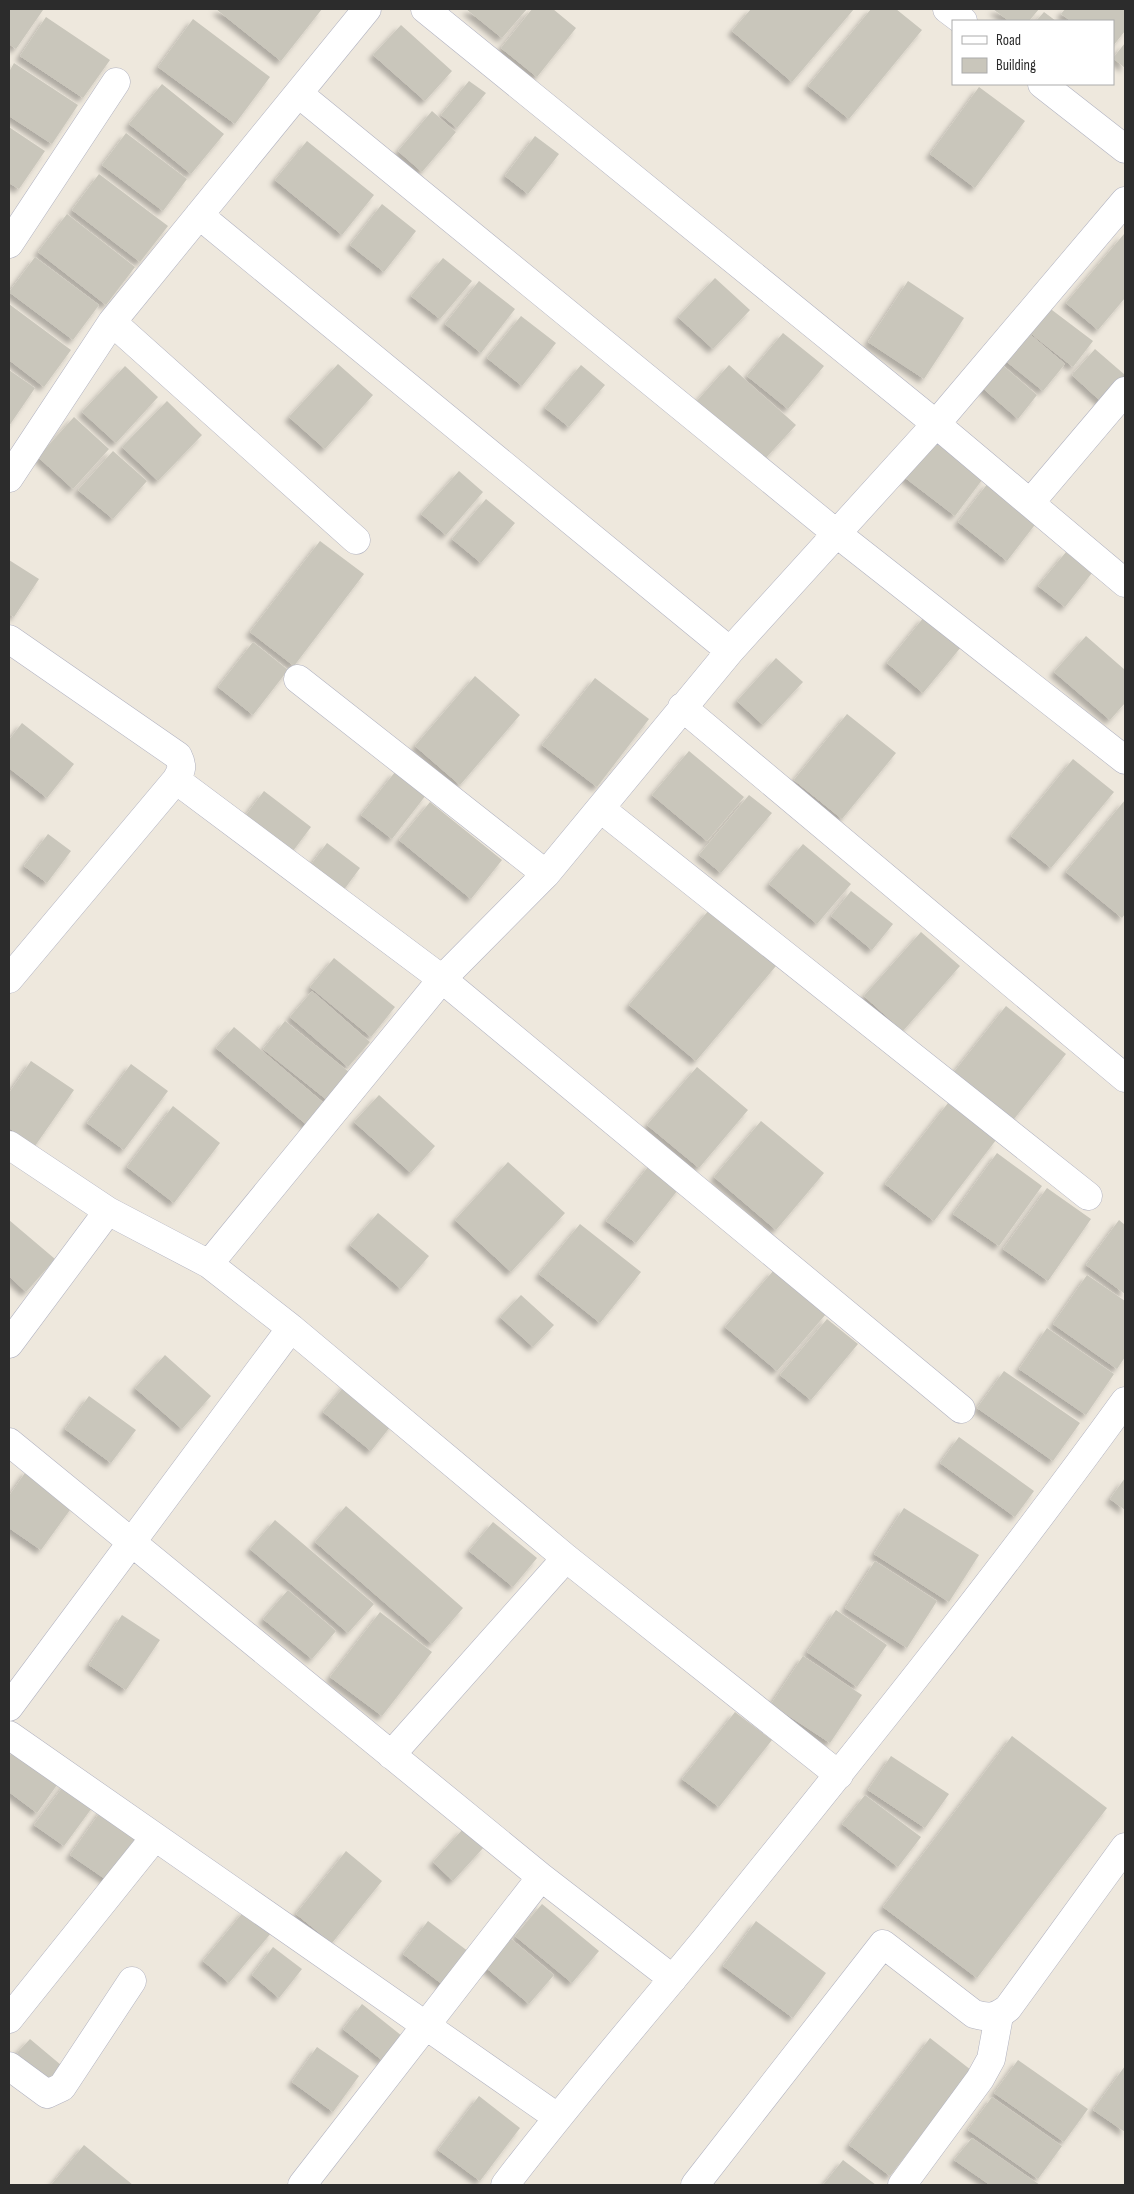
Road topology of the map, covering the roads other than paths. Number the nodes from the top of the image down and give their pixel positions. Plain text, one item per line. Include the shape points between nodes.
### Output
1 (367, 9) edge
2 (425, 9) edge
3 (947, 9) edge
4 (962, 20) edge
5 (116, 82) dead end
6 (1043, 85) edge
7 (299, 94) junction
8 (1125, 149) edge
9 (1125, 201) edge
10 (200, 215) junction
11 (9, 244) edge
12 (112, 322) junction
13 (1121, 404) edge
14 (936, 424) junction
15 (9, 478) edge
16 (1030, 503) junction
17 (836, 533) junction
18 (356, 540) dead end
19 (1125, 583) edge
20 (9, 639) edge
21 (730, 651) junction
22 (298, 679) dead end
23 (682, 707) junction
24 (1125, 760) edge
25 (176, 780) junction
26 (601, 809) junction
27 (546, 874) junction
28 (9, 978) edge
29 (442, 979) junction
30 (1125, 1078) edge
31 (9, 1145) edge
32 (1088, 1196) dead end
33 (108, 1211) junction
34 (209, 1264) junction
35 (291, 1328) junction
36 (9, 1344) edge
37 (1125, 1401) edge
38 (961, 1408) dead end
39 (9, 1442) edge
40 (131, 1542) junction
41 (566, 1558) junction
42 (9, 1707) edge
43 (9, 1735) edge
44 (391, 1755) junction
45 (839, 1775) junction
46 (155, 1837) junction
47 (1125, 1847) edge
48 (541, 1877) junction
49 (673, 1979) junction
50 (132, 1981) dead end
51 (999, 2016) junction
52 (9, 2019) edge
53 (426, 2025) junction
54 (9, 2066) edge
55 (556, 2117) junction
56 (302, 2185) edge
57 (505, 2185) edge
58 (695, 2185) edge
59 (902, 2185) edge

1 - 7 street
2 - 14 street
3 - 4 street
5 - 11 street
6 - 8 street
7 - 10 street
7 - 17 street
9 - 14 street
10 - 12 street
10 - 21 street
12 - 15 street
12 - 18 street
13 - 16 street
14 - 16 street
14 - 17 street
16 - 19 street
17 - 21 street
17 - 24 street
20 - 25 street via 178,756 182,764
21 - 23 street
22 - 27 street
23 - 26 street
23 - 30 street
25 - 28 street
25 - 29 street
26 - 27 street
26 - 32 street
27 - 29 street
29 - 34 street
29 - 38 street
31 - 33 street
33 - 34 street
33 - 36 street
34 - 35 street
35 - 40 street
35 - 41 street
37 - 45 street via 1050,1504
39 - 40 street
40 - 42 street
40 - 44 street
41 - 44 street
41 - 45 street
43 - 46 street
44 - 48 street
45 - 49 street
46 - 52 street
46 - 53 street
47 - 51 street
48 - 49 street
48 - 53 street
49 - 55 street
50 - 54 street via 62,2088 47,2094
51 - 58 street via 987,2018 974,2014 883,1944
51 - 59 street via 991,2059 980,2079
53 - 55 street
53 - 56 street
55 - 57 street

